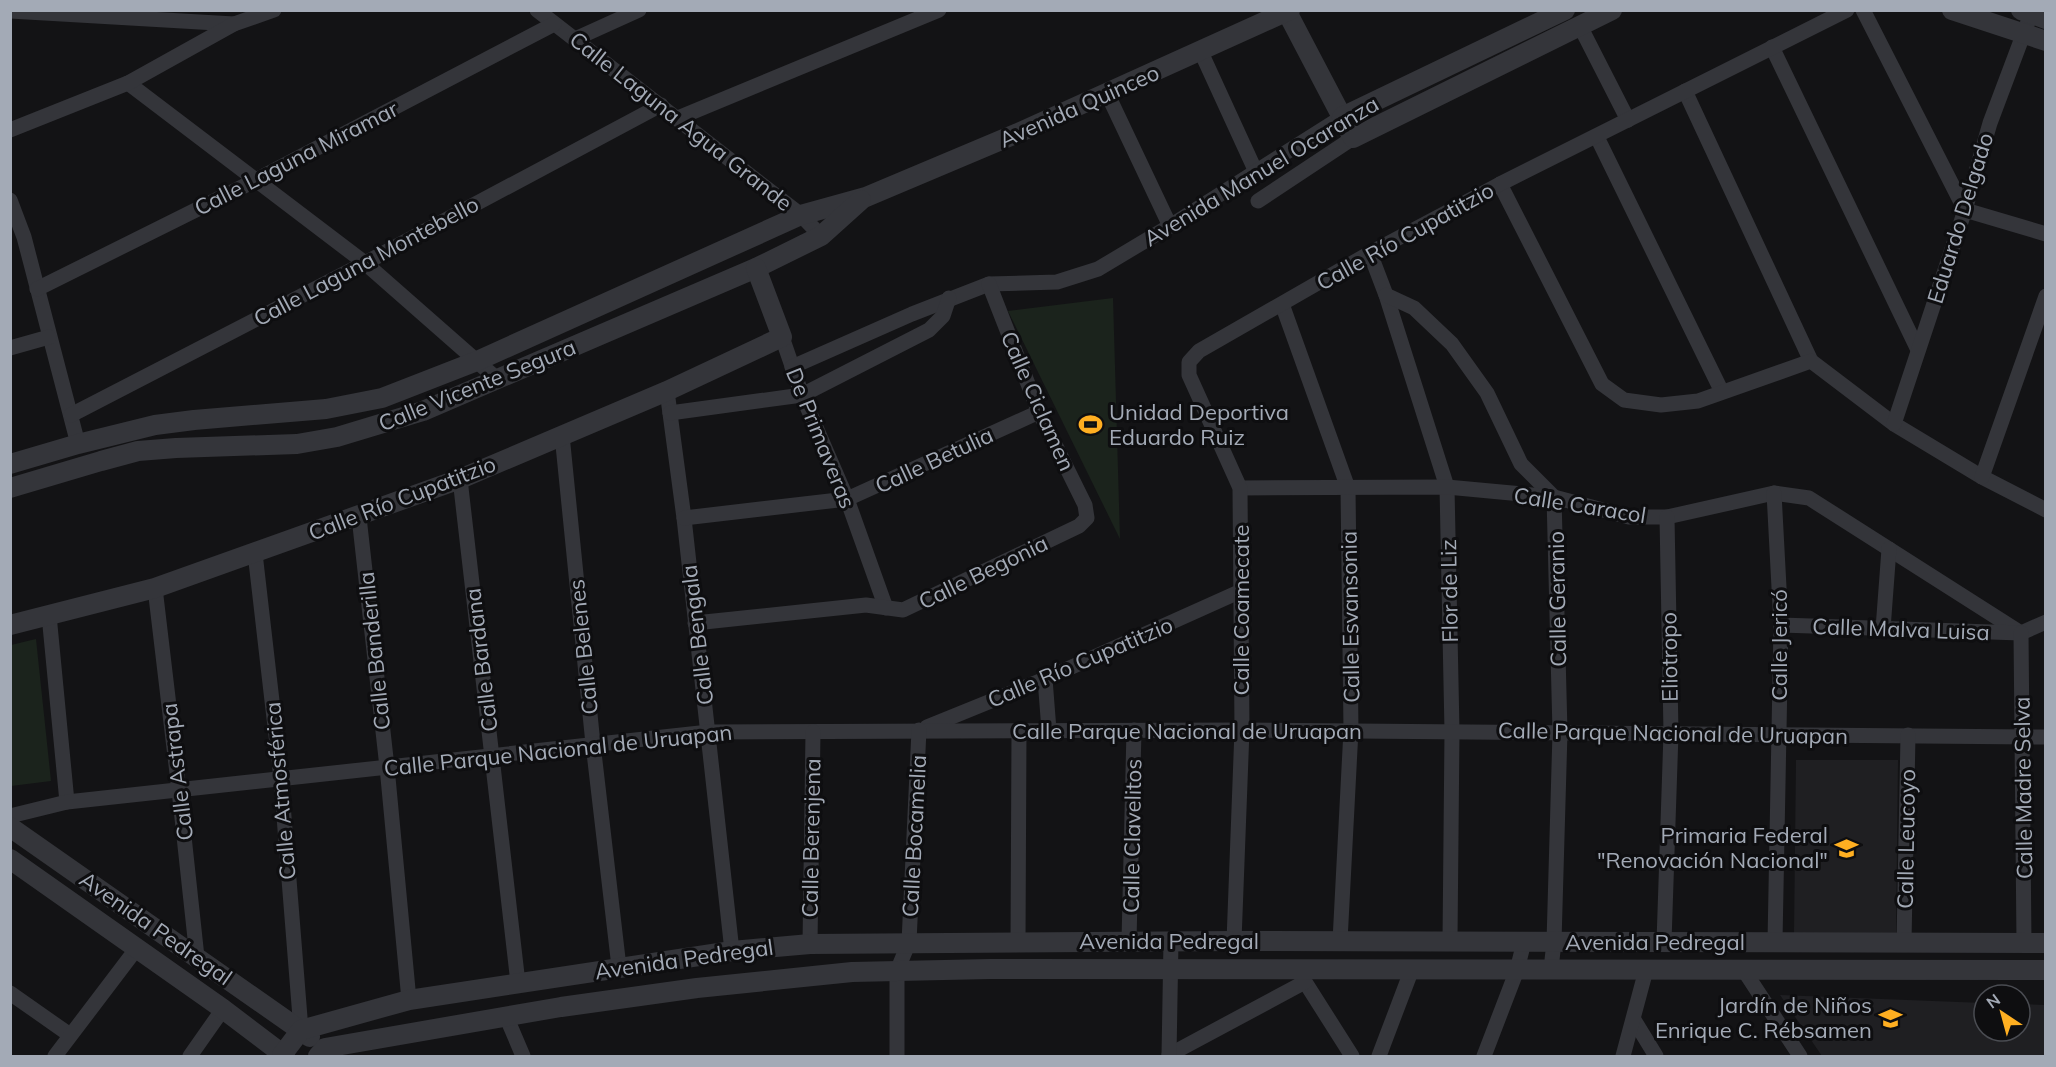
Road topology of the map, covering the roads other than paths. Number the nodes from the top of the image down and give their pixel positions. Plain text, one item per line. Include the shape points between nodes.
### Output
1 (274, 10) edge
2 (537, 10) edge
3 (639, 10) edge
4 (939, 10) edge
5 (1565, 10) edge
6 (1612, 10) edge
7 (1847, 10) edge
8 (1863, 10) edge
9 (1952, 10) edge
10 (10, 11) edge
11 (1288, 11) edge
12 (2033, 14) edge
13 (234, 24) junction
14 (554, 24) junction
15 (1580, 26) junction
16 (2023, 33) junction
17 (575, 39) junction
18 (2046, 41) edge
19 (1772, 47) junction
20 (1201, 52) junction
21 (128, 83) junction
22 (1685, 91) junction
23 (1107, 93) junction
24 (660, 105) junction
25 (1342, 117) junction
26 (678, 118) junction
27 (1628, 120) junction
28 (10, 130) edge
29 (1597, 137) junction
30 (1353, 138) junction
31 (1256, 172) junction
32 (256, 180) junction
33 (1500, 184) junction
34 (866, 197) junction
35 (10, 200) edge
36 (1258, 201) dead end
37 (1965, 210) junction
38 (801, 216) junction
39 (1170, 226) junction
40 (2046, 234) edge
41 (821, 236) junction
42 (17, 239) edge
43 (1370, 253) junction
44 (365, 262) junction
45 (756, 268) junction
46 (989, 284) junction
47 (36, 289) junction
48 (1386, 295) junction
49 (2046, 296) edge
50 (949, 298) junction
51 (1282, 304) junction
52 (49, 337) junction
53 (782, 337) junction
54 (10, 348) edge
55 (1918, 350) junction
56 (477, 361) junction
57 (1811, 361) junction
58 (1189, 362) joint
59 (792, 367) junction
60 (497, 379) junction
61 (667, 391) junction
62 (1722, 392) junction
63 (802, 395) junction
64 (1039, 412) junction
65 (670, 413) junction
66 (70, 415) junction
67 (1894, 424) junction
68 (122, 433) junction
69 (562, 435) junction
70 (78, 444) junction
71 (127, 454) junction
72 (10, 464) edge
73 (1982, 477) junction
74 (460, 479) junction
75 (1447, 487) junction
76 (10, 488) edge
77 (1240, 488) junction
78 (1348, 488) junction
79 (1774, 493) junction
80 (1554, 496) junction
81 (848, 499) junction
82 (2046, 510) edge
83 (359, 517) junction
84 (1667, 517) junction
85 (684, 518) junction
86 (1087, 518) joint
87 (1889, 549) junction
88 (255, 553) junction
89 (155, 588) junction
90 (1241, 591) junction
91 (886, 608) junction
92 (49, 615) junction
93 (2046, 622) edge
94 (695, 623) junction
95 (1781, 625) junction
96 (10, 626) edge
97 (1883, 629) junction
98 (2021, 633) junction
99 (1045, 679) junction
100 (919, 730) junction
101 (1019, 730) junction
102 (1049, 730) junction
103 (1134, 730) junction
104 (1242, 730) junction
105 (1351, 730) junction
106 (1452, 731) junction
107 (709, 732) junction
108 (813, 732) junction
109 (1560, 732) junction
110 (1671, 733) junction
111 (1780, 734) junction
112 (1908, 735) junction
113 (2022, 736) junction
114 (2046, 736) edge
115 (593, 744) junction
116 (492, 755) junction
117 (387, 767) junction
118 (281, 779) junction
119 (179, 789) junction
120 (66, 802) junction
121 (10, 816) edge
122 (10, 827) edge
123 (10, 859) edge
124 (1129, 941) junction
125 (1171, 941) junction
126 (1234, 941) junction
127 (1340, 941) junction
128 (1450, 941) junction
129 (909, 942) junction
130 (1524, 942) junction
131 (1554, 942) junction
132 (1664, 942) junction
133 (1775, 942) junction
134 (1904, 942) junction
135 (1018, 943) junction
136 (2024, 943) junction
137 (2046, 943) edge
138 (810, 944) junction
139 (137, 948) junction
140 (732, 951) junction
141 (197, 957) junction
142 (619, 967) junction
143 (1170, 969) junction
144 (1412, 969) junction
145 (1551, 969) junction
146 (1743, 969) junction
147 (1517, 970) junction
148 (1646, 970) junction
149 (2046, 970) edge
150 (897, 971) junction
151 (1301, 976) junction
152 (518, 983) junction
153 (10, 993) edge
154 (410, 1000) junction
155 (223, 1009) junction
156 (506, 1016) junction
157 (1634, 1020) junction
158 (301, 1030) junction
159 (70, 1035) junction
160 (326, 1054) edge
161 (1169, 1055) edge
162 (55, 1056) edge
163 (190, 1056) edge
164 (283, 1056) edge
165 (523, 1056) edge
166 (897, 1056) edge
167 (1352, 1056) edge
168 (1379, 1056) edge
169 (1484, 1056) edge
170 (1623, 1056) edge
171 (1656, 1056) edge
172 (1800, 1056) edge

1 - 13 street
2 - 14 street, Calle Laguna Agua Grande
3 - 17 street
4 - 26 street
5 - 25 street, Avenida Manuel Ocaranza
6 - 15 street, Avenida Manuel Ocaranza
7 - 19 street, Calle Río Cupatitzio
8 - 37 street
9 - 16 street
10 - 13 street
11 - 20 street, Avenida Quinceo
11 - 25 street
12 - 16 street, Eduardo Delgado
13 - 21 street
14 - 17 street, Calle Laguna Agua Grande
14 - 32 street, Calle Laguna Miramar
15 - 27 street
15 - 30 street, Avenida Manuel Ocaranza
16 - 18 street
16 - 37 street, Eduardo Delgado via 1990,123
17 - 24 street, Calle Laguna Agua Grande
19 - 22 street, Calle Río Cupatitzio
19 - 55 street
20 - 23 street, Avenida Quinceo
20 - 31 street
21 - 28 street
21 - 32 street
22 - 27 street, Calle Río Cupatitzio
22 - 57 street
23 - 34 street, Avenida Quinceo
23 - 39 street
24 - 26 street, Calle Laguna Agua Grande
24 - 44 street, Calle Laguna Montebello
25 - 30 street
25 - 31 street, Avenida Manuel Ocaranza
26 - 38 street, Calle Laguna Agua Grande
27 - 29 street, Calle Río Cupatitzio
29 - 33 street, Calle Río Cupatitzio
29 - 62 street
30 - 36 street, Avenida Manuel Ocaranza
31 - 39 street, Avenida Manuel Ocaranza
32 - 44 street
32 - 47 street, Calle Laguna Miramar
33 - 43 street, Calle Río Cupatitzio
33 - 62 street via 1602,384 1624,400 1661,405 1698,401
34 - 38 street, Avenida Quinceo
34 - 41 street, Avenida Quinceo
35 - 42 street
37 - 40 street
37 - 55 street, Eduardo Delgado
38 - 41 street, Calle Laguna Agua Grande
38 - 56 street, Calle Vicente Segura
39 - 46 street, Avenida Manuel Ocaranza via 1098,269 1067,279
41 - 45 street, Calle Vicente Segura
42 - 47 street
43 - 48 street, Flor de Liz
43 - 51 street, Calle Río Cupatitzio
44 - 56 street
44 - 66 street, Calle Laguna Montebello
45 - 53 street, De Primaveras
45 - 60 street, Calle Vicente Segura
46 - 50 street, Avenida Manuel Ocaranza
46 - 64 street, Calle Ciclamen
47 - 52 street
48 - 75 street, Flor de Liz
48 - 80 street via 1414,308 1452,344 1487,393 1521,464
49 - 73 street
50 - 59 street, Avenida Manuel Ocaranza
50 - 63 street via 943,316 929,330
51 - 58 street, Calle Río Cupatitzio via 1199,351
51 - 78 street, Calle Esvansonia
52 - 54 street
52 - 66 street
53 - 59 street, De Primaveras
53 - 61 street, Calle Río Cupatitzio
55 - 67 street, Eduardo Delgado
56 - 60 street
56 - 68 street, Calle Vicente Segura via 381,398 337,407 194,420
57 - 62 street
57 - 67 street
58 - 77 street, Calle Coamecate via 1189,375
59 - 63 street, De Primaveras
60 - 71 street, Calle Vicente Segura via 423,411 336,437 297,444 176,448
61 - 65 street, Calle Bengala
61 - 69 street, Calle Río Cupatitzio
63 - 65 street
63 - 81 street, De Primaveras
64 - 81 street, Calle Betulia
64 - 86 street, Calle Ciclamen via 1085,505
65 - 85 street, Calle Bengala
66 - 70 street
67 - 73 street
68 - 70 street, Calle Vicente Segura
68 - 71 street
69 - 74 street, Calle Río Cupatitzio
69 - 115 street, Calle Belenes
70 - 72 street, Calle Vicente Segura
71 - 76 street, Calle Vicente Segura
73 - 82 street
74 - 83 street, Calle Río Cupatitzio
74 - 116 street, Calle Bardana
75 - 78 street, Calle Caracol
75 - 80 street, Calle Caracol
75 - 106 street, Flor de Liz
77 - 78 street, Calle Caracol
77 - 90 street, Calle Coamecate
78 - 105 street, Calle Esvansonia
79 - 84 street, Calle Caracol
79 - 87 street, Calle Caracol via 1809,498
79 - 95 street, Calle Jericó
80 - 84 street, Calle Caracol via 1629,517
80 - 109 street, Calle Geranio
81 - 85 street, Calle Betulia
81 - 91 street, De Primaveras
83 - 88 street, Calle Río Cupatitzio
83 - 117 street, Calle Banderilla
84 - 110 street, Eliotropo
85 - 94 street, Calle Bengala
86 - 91 street, Calle Begonia via 1079,526 903,610
87 - 97 street
87 - 98 street, Calle Caracol
88 - 89 street, Calle Río Cupatitzio
88 - 118 street, Calle Atmosférica
89 - 92 street, Calle Río Cupatitzio
89 - 119 street, Calle Astrapa
90 - 99 street, Calle Río Cupatitzio
90 - 104 street, Calle Coamecate
91 - 94 street, Calle Begonia via 866,605
92 - 96 street, Calle Río Cupatitzio
92 - 120 street
93 - 98 street
94 - 107 street, Calle Bengala
95 - 97 street, Calle Malva Luisa
95 - 111 street, Calle Jericó
97 - 98 street, Calle Malva Luisa
98 - 113 street, Calle Madre Selva
99 - 100 street, Calle Río Cupatitzio
99 - 102 street
100 - 101 street, Calle Parque Nacional de Uruapan
100 - 108 street, Calle Parque Nacional de Uruapan
100 - 129 street, Calle Bocamelia
101 - 102 street, Calle Parque Nacional de Uruapan
101 - 135 street
102 - 103 street, Calle Parque Nacional de Uruapan
103 - 104 street, Calle Parque Nacional de Uruapan
103 - 124 street, Calle Clavelitos
104 - 105 street, Calle Parque Nacional de Uruapan
104 - 126 street, Calle Coamecate
105 - 106 street, Calle Parque Nacional de Uruapan
105 - 127 street, Calle Esvansonia
106 - 109 street, Calle Parque Nacional de Uruapan
106 - 128 street, Flor de Liz
107 - 108 street, Calle Parque Nacional de Uruapan
107 - 115 street, Calle Parque Nacional de Uruapan
107 - 140 street, Calle Bengala
108 - 138 street, Calle Berenjena
109 - 110 street, Calle Parque Nacional de Uruapan
109 - 131 street, Calle Geranio
110 - 111 street, Calle Parque Nacional de Uruapan
110 - 132 street, Eliotropo
111 - 112 street, Calle Parque Nacional de Uruapan
111 - 133 street, Calle Jericó
112 - 113 street, Calle Parque Nacional de Uruapan
112 - 134 street, Calle Leucoyo
113 - 114 street, Calle Parque Nacional de Uruapan
113 - 136 street, Calle Madre Selva
115 - 116 street, Calle Parque Nacional de Uruapan
115 - 142 street, Calle Belenes
116 - 117 street, Calle Parque Nacional de Uruapan
116 - 152 street, Calle Bardana
117 - 118 street, Calle Parque Nacional de Uruapan
117 - 154 street, Calle Banderilla
118 - 119 street, Calle Parque Nacional de Uruapan
118 - 158 street, Calle Atmosférica
119 - 120 street, Calle Parque Nacional de Uruapan
119 - 141 street, Calle Astrapa
120 - 121 street, Calle Parque Nacional de Uruapan
122 - 141 street, Avenida Pedregal
123 - 139 street, Avenida Pedregal
124 - 125 street, Avenida Pedregal
124 - 135 street, Avenida Pedregal
125 - 126 street, Avenida Pedregal
125 - 143 street
126 - 127 street, Avenida Pedregal
127 - 128 street, Avenida Pedregal
128 - 130 street, Avenida Pedregal
129 - 135 street, Avenida Pedregal
129 - 138 street, Avenida Pedregal
129 - 150 street, Calle Bocamelia
130 - 131 street, Avenida Pedregal
130 - 147 street
131 - 132 street, Avenida Pedregal
131 - 145 street, Calle Geranio
132 - 133 street, Avenida Pedregal
133 - 134 street, Avenida Pedregal
134 - 136 street, Avenida Pedregal
136 - 137 street, Avenida Pedregal
138 - 140 street, Avenida Pedregal
139 - 155 street, Avenida Pedregal
139 - 159 street
140 - 142 street, Avenida Pedregal
141 - 158 street, Avenida Pedregal
142 - 152 street, Avenida Pedregal
143 - 150 street, Avenida Pedregal
143 - 151 street, Avenida Pedregal
143 - 161 street
144 - 147 street, Avenida Pedregal
144 - 151 street, Avenida Pedregal
144 - 168 street
145 - 147 street, Avenida Pedregal
145 - 148 street, Avenida Pedregal
146 - 148 street, Avenida Pedregal
146 - 149 street, Avenida Pedregal
146 - 172 street
147 - 169 street
148 - 157 street
150 - 156 street, Avenida Pedregal via 697,988
150 - 166 street
151 - 161 street
151 - 167 street
152 - 154 street, Avenida Pedregal
153 - 159 street
154 - 158 street, Avenida Pedregal
155 - 163 street
155 - 164 street, Avenida Pedregal
156 - 160 street, Avenida Pedregal
156 - 165 street
157 - 170 street
157 - 171 street
158 - 160 street, Avenida Pedregal
158 - 164 street, Avenida Pedregal
159 - 162 street

